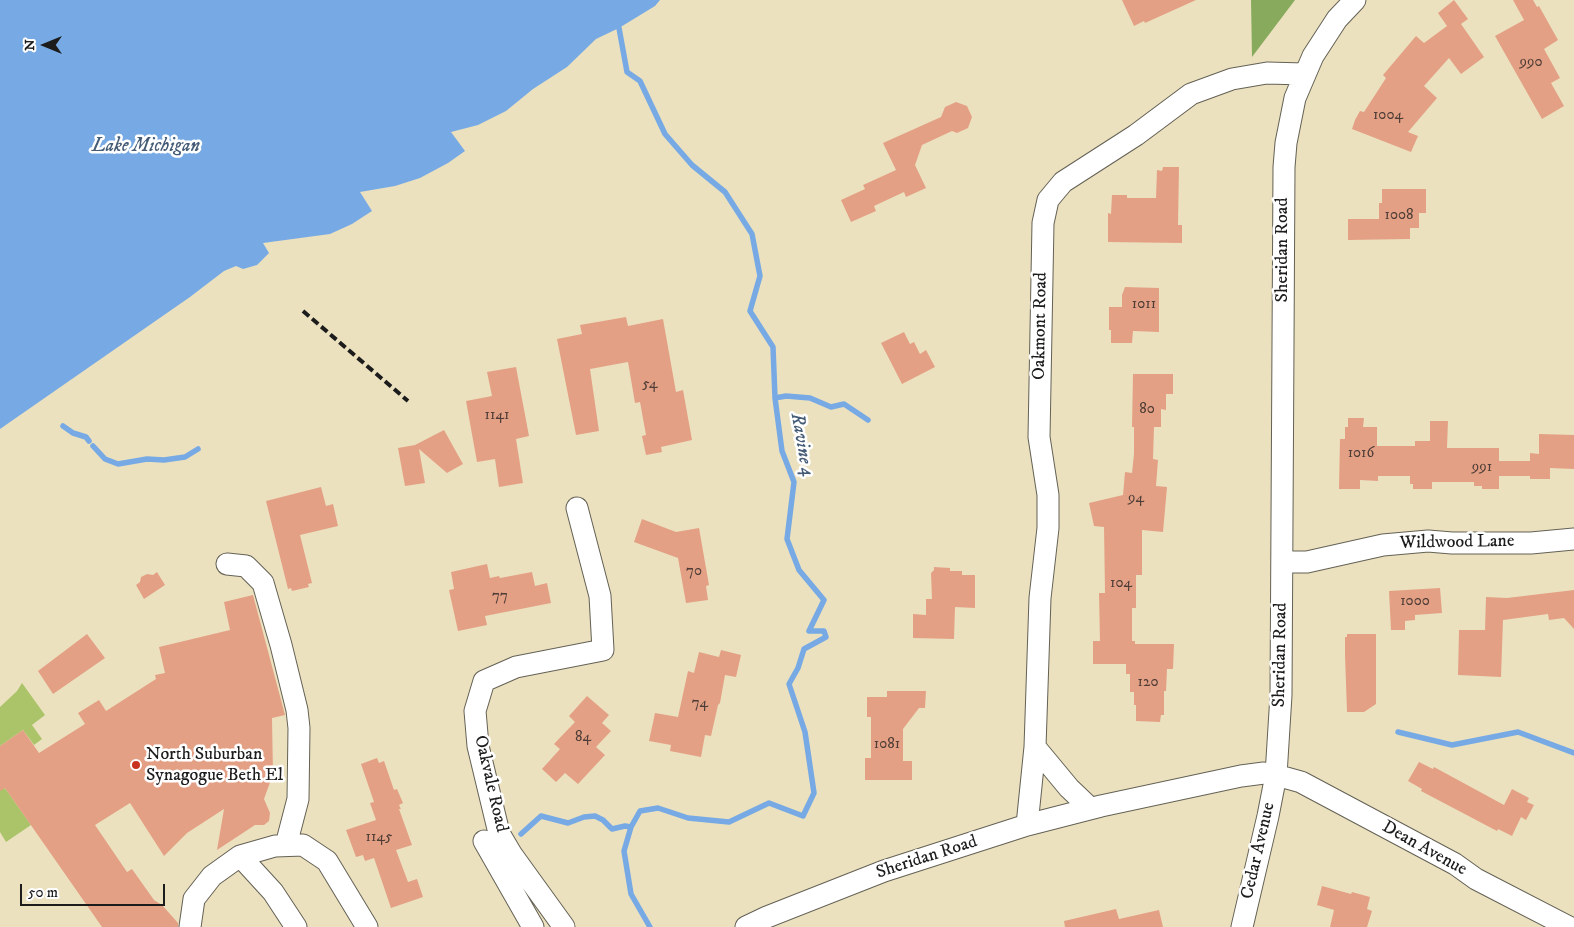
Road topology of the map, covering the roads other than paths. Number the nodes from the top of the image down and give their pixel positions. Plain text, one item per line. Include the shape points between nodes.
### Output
1 (1355, 0) edge
2 (1304, 74) junction
3 (577, 508) dead end
4 (1574, 539) edge
5 (1282, 562) junction
6 (227, 564) dead end
7 (1036, 747) junction
8 (1276, 774) junction
9 (1090, 808) junction
10 (1027, 826) junction
11 (484, 841) dead end
12 (286, 845) junction
13 (240, 856) junction
14 (190, 927) edge
15 (296, 927) edge
16 (367, 927) edge
17 (534, 927) edge
18 (564, 927) edge
19 (746, 927) edge
20 (1242, 927) edge
21 (1569, 927) edge

1 - 2 street, Sheridan Road via 1337,19
2 - 5 street, Sheridan Road via 1295,98 1284,167
2 - 7 street, Oakmont Road via 1267,73 1232,79 1191,94 1136,135 1063,182 1048,200 1043,223 1039,437 1048,495 1048,528 1040,598
3 - 18 street, Oakvale Road via 600,596 604,650 516,667 484,681 476,711 478,746 499,833
4 - 5 street, Wildwood Lane via 1531,543 1428,541 1384,545 1307,562
5 - 8 street, Sheridan Road via 1281,695
6 - 12 street via 246,566 263,583 297,710 298,799
7 - 9 street
7 - 10 street, Oakmont Road
8 - 9 street, Sheridan Road via 1241,776
8 - 20 street, Cedar Avenue
8 - 21 street, Dean Avenue via 1301,782
9 - 10 street, Sheridan Road
10 - 19 street, Sheridan Road via 884,871
11 - 17 street
12 - 13 street
12 - 16 street via 303,845 327,861
13 - 14 street via 212,876 194,899
13 - 15 street via 274,892

